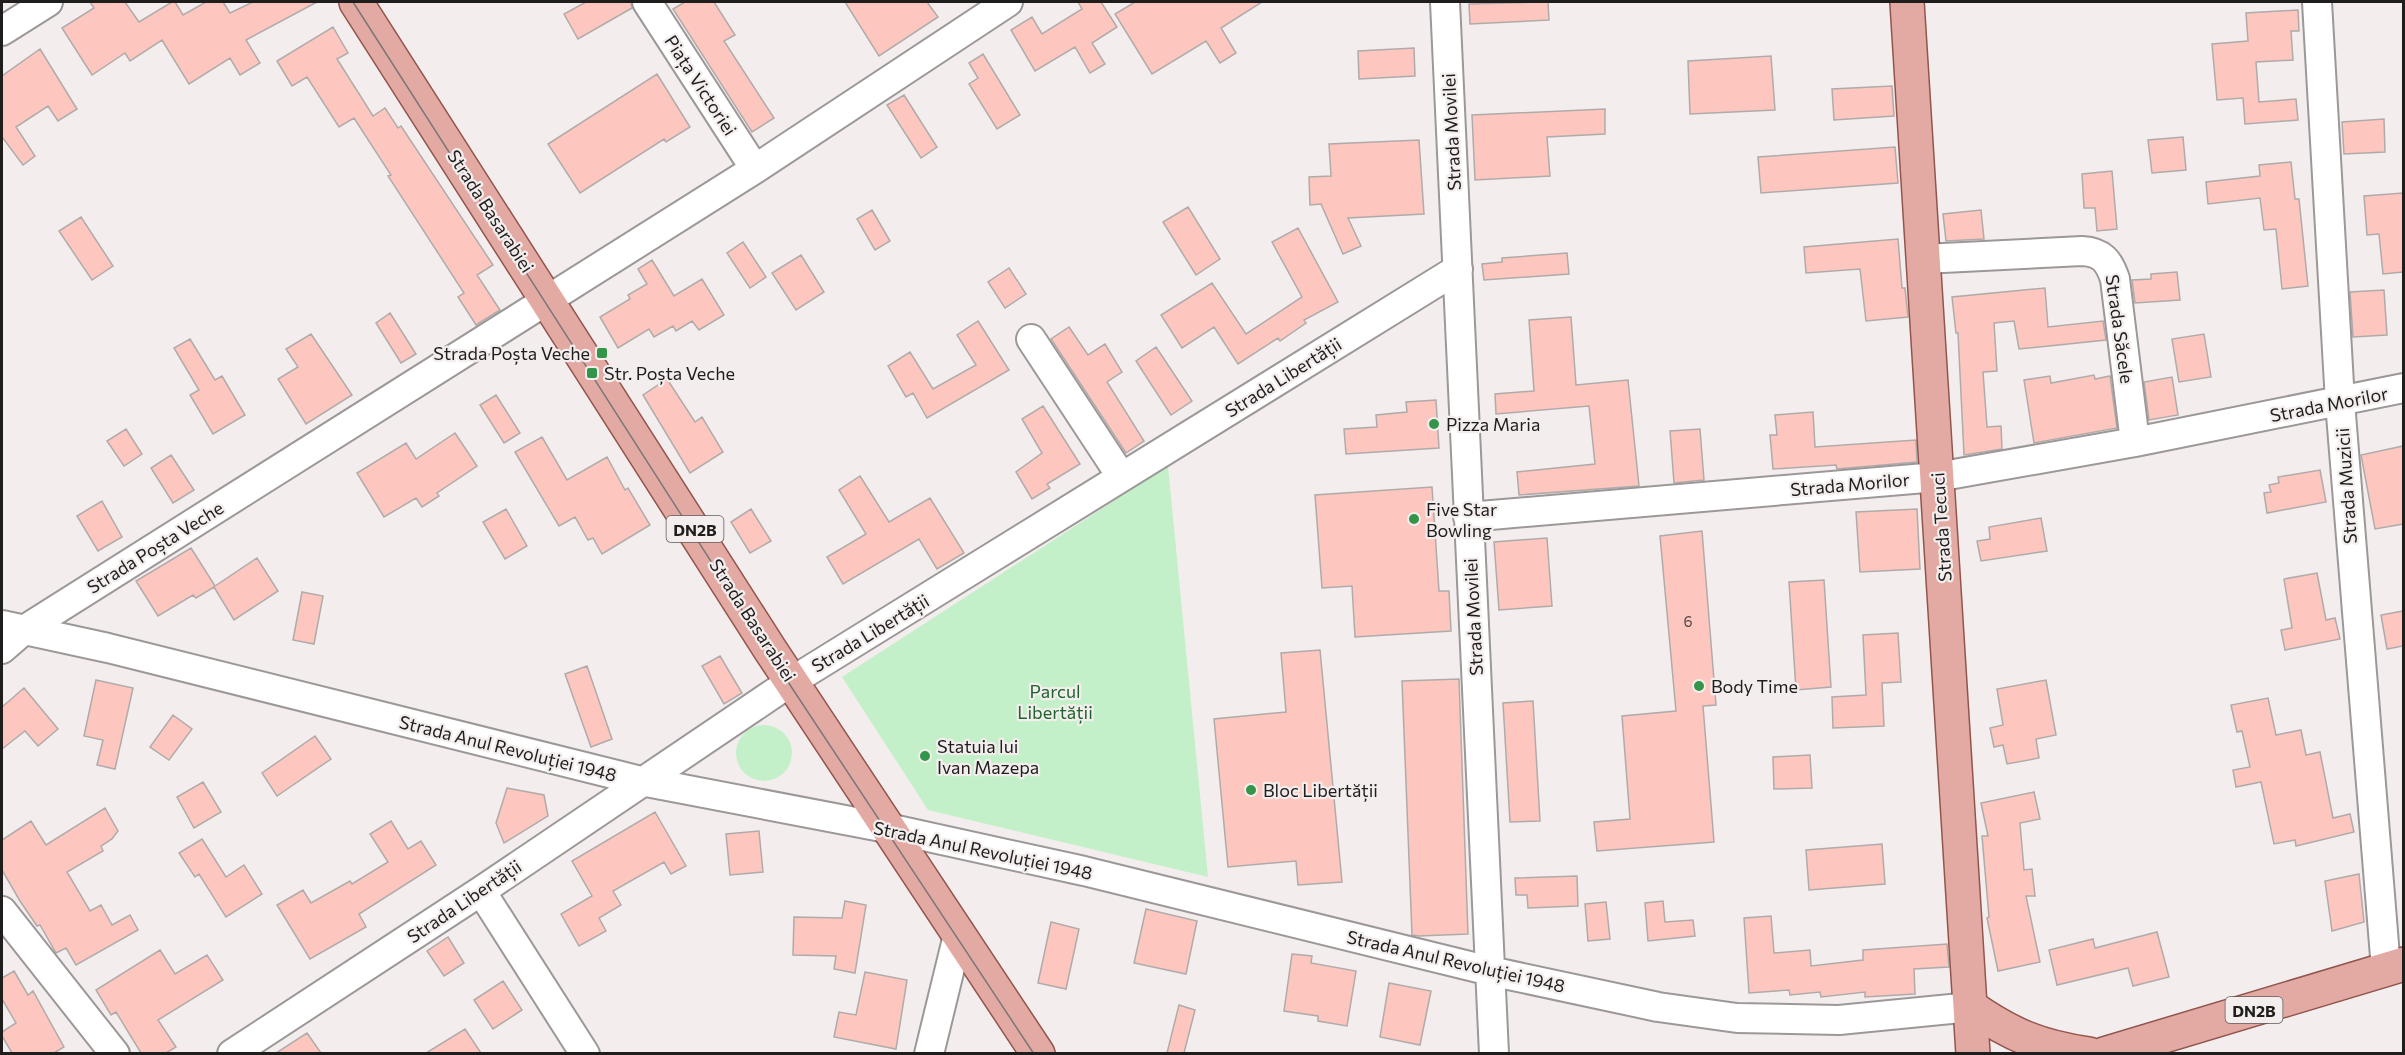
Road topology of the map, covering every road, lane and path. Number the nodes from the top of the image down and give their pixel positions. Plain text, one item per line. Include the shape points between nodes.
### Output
1 (48, 2) edge
2 (356, 2) edge
3 (647, 2) edge
4 (1008, 2) edge
5 (1445, 2) edge
6 (1907, 2) edge
7 (2317, 2) edge
8 (13, 17) edge
9 (755, 169) junction
10 (1923, 259) junction
11 (1458, 269) junction
12 (549, 300) junction
13 (1031, 339) dead end
14 (2403, 388) edge
15 (2340, 402) junction
16 (2135, 442) junction
17 (1121, 476) junction
18 (1937, 477) junction
19 (1468, 516) junction
20 (13, 627) edge
21 (2, 649) edge
22 (791, 681) junction
23 (640, 781) junction
24 (892, 829) junction
25 (481, 891) junction
26 (2, 911) edge
27 (959, 931) junction
28 (2395, 967) edge
29 (1490, 971) junction
30 (1971, 1007) junction
31 (115, 1053) edge
32 (232, 1053) edge
33 (585, 1053) edge
34 (929, 1053) edge
35 (1038, 1053) edge
36 (1494, 1053) edge
37 (1973, 1053) edge
38 (2089, 1053) edge
39 (2104, 1053) edge

1 - 8 street
2 - 12 main road, Strada Basarabiei / DN2B
3 - 9 street, Piața Victoriei
4 - 9 street, Strada Poșta Veche
5 - 11 street, Strada Movilei
6 - 10 main road, Strada Tecuci
7 - 15 street, Strada Muzicii
9 - 12 street, Strada Poșta Veche
10 - 16 street, Strada Săcele via 2082,251 2104,257 2115,279
10 - 18 main road, Strada Tecuci
11 - 17 street, Strada Libertății
11 - 19 street, Strada Movilei
12 - 20 street, Strada Poșta Veche
12 - 22 main road, Strada Basarabiei / DN2B
13 - 17 street
14 - 15 street, Strada Morilor
15 - 16 street, Strada Morilor
15 - 28 street, Strada Muzicii
16 - 18 street, Strada Morilor
17 - 22 street, Strada Libertății
18 - 19 street, Strada Morilor
18 - 30 main road, Strada Tecuci
19 - 29 street, Strada Movilei
20 - 21 street, Strada Poșta Veche
20 - 23 street, Strada Anul Revoluției 1948
22 - 23 street, Strada Libertății
22 - 24 main road, Strada Basarabiei / DN2B
23 - 24 street, Strada Anul Revoluției 1948
23 - 25 street, Strada Libertății
24 - 27 main road, Strada Basarabiei / DN2B
24 - 29 street, Strada Anul Revoluției 1948 via 1083,871
25 - 32 street, Strada Libertății
25 - 33 street
26 - 31 street
27 - 34 street
27 - 35 main road, Strada Basarabiei / DN2B
28 - 39 main road, DN2B
29 - 30 street, Strada Anul Revoluției 1948 via 1737,1018 1839,1020
29 - 36 street, Strada Movilei
30 - 37 main road, Strada Tecuci
30 - 38 main road via 2012,1034 2032,1042

